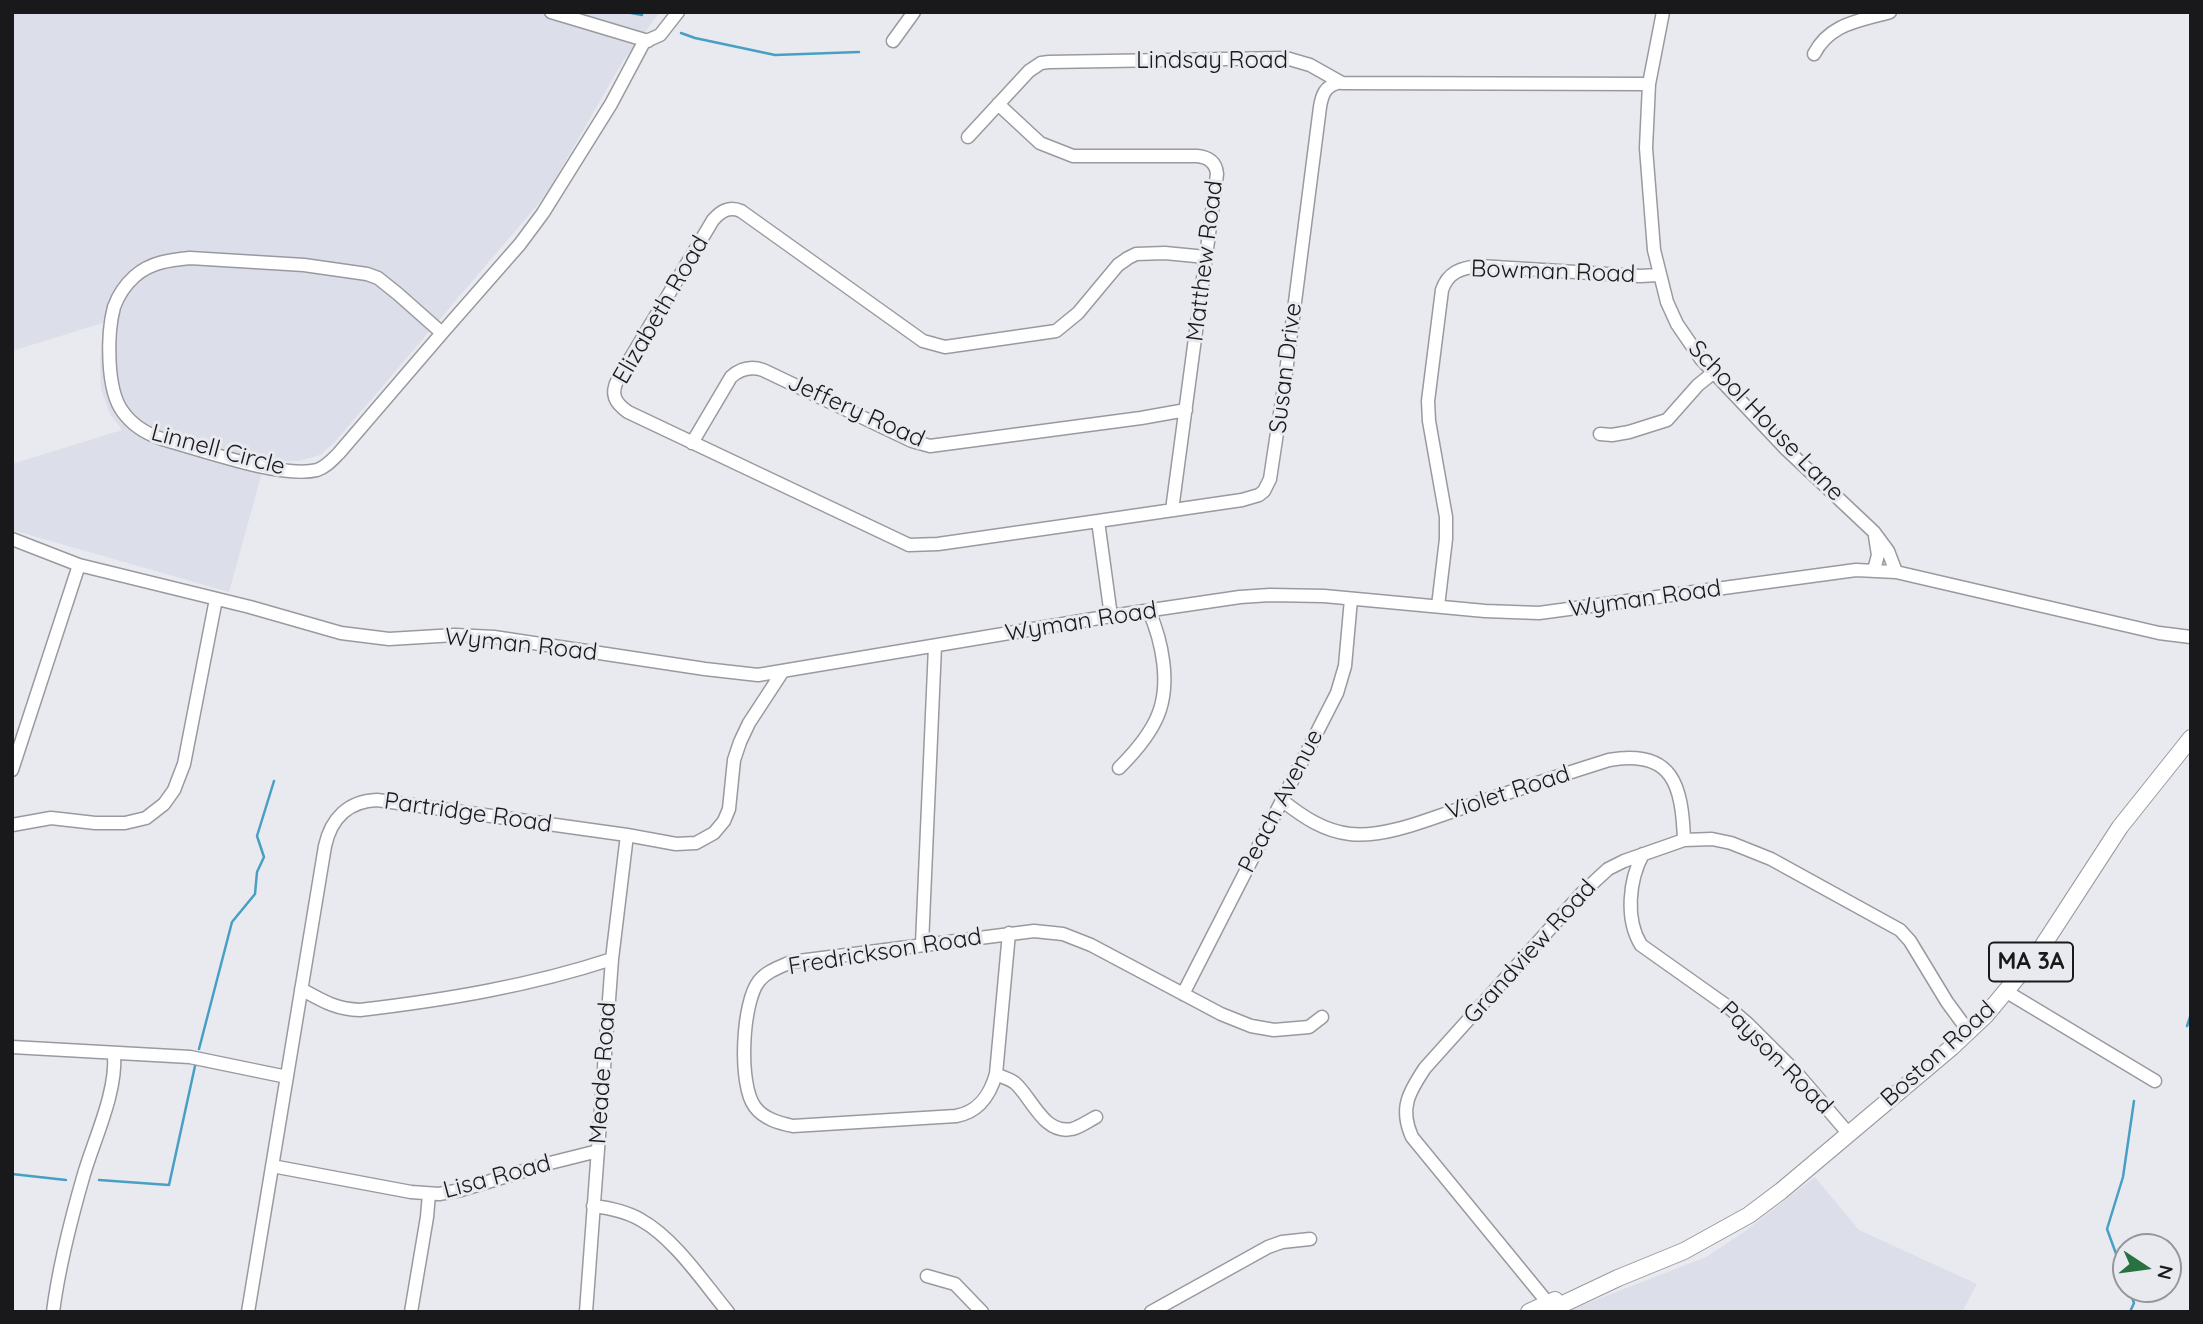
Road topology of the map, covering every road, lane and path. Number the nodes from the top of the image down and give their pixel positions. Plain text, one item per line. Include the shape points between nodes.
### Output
1 (551, 12) edge
2 (678, 12) edge
3 (914, 12) edge
4 (1663, 12) edge
5 (1890, 12) edge
6 (648, 41) junction
7 (893, 41) dead end
8 (1814, 54) dead end
9 (1338, 83) junction
10 (1649, 84) junction
11 (998, 104) junction
12 (968, 137) dead end
13 (1206, 257) junction
14 (1658, 275) junction
15 (442, 333) junction
16 (1713, 373) junction
17 (1186, 410) junction
18 (1600, 434) dead end
19 (692, 443) junction
20 (1172, 510) junction
21 (1098, 521) junction
22 (1874, 532) junction
23 (12, 538) edge
24 (79, 565) junction
25 (1874, 570) junction
26 (1896, 572) junction
27 (216, 599) junction
28 (1351, 599) junction
29 (1438, 606) junction
30 (1149, 611) junction
31 (1111, 616) junction
32 (2160, 634) junction
33 (2191, 636) edge
34 (2191, 645) edge
35 (935, 646) junction
36 (783, 671) junction
37 (2191, 738) edge
38 (1119, 768) dead end
39 (12, 770) edge
40 (1283, 801) junction
41 (12, 825) edge
42 (627, 835) junction
43 (1684, 840) junction
44 (1643, 854) junction
45 (1009, 933) junction
46 (922, 944) junction
47 (612, 959) junction
48 (301, 989) junction
49 (2007, 992) junction
50 (1183, 993) junction
51 (1322, 1017) dead end
52 (1969, 1032) junction
53 (12, 1046) edge
54 (114, 1054) junction
55 (996, 1074) junction
56 (287, 1077) junction
57 (2155, 1081) dead end
58 (1096, 1117) dead end
59 (1848, 1133) junction
60 (598, 1151) junction
61 (272, 1166) junction
62 (429, 1194) junction
63 (593, 1206) junction
64 (1310, 1239) dead end
65 (927, 1276) dead end
66 (1547, 1307) edge
67 (52, 1312) edge
68 (248, 1312) edge
69 (411, 1312) edge
70 (586, 1312) edge
71 (728, 1312) edge
72 (982, 1312) edge
73 (1151, 1312) edge
74 (1530, 1312) edge

1 - 6 street
2 - 6 street, Linnell Circle
3 - 7 street
4 - 10 street, School House Lane
5 - 8 street via 1832,31
6 - 15 street, Linnell Circle via 543,213
9 - 10 street
9 - 11 street, Lindsay Road via 1292,58 1049,62 1029,71
9 - 20 street, Susan Drive via 1327,87 1320,107 1270,479 1264,491 1253,497
10 - 14 street, School House Lane via 1646,148
11 - 12 street, Lindsay Road
11 - 13 street, Matthew Road via 1041,143 1073,156 1197,156 1210,160 1217,174
13 - 17 street, Matthew Road
13 - 19 street, Elizabeth Road via 1136,254 1118,265 1078,313 1056,331 944,347 923,341 741,211 724,210 713,220 613,390 619,406
14 - 16 street, School House Lane via 1677,324
14 - 29 street, Bowman Road via 1479,266 1459,269 1448,278 1442,290 1429,401 1446,517
15 - 15 street, Linnell Circle via 378,278 354,270 190,258 166,261 136,275 115,304 111,382 122,411 149,435 254,465 314,471 339,453
16 - 18 street via 1667,420 1629,432
16 - 22 street, School House Lane
17 - 19 street, Jeffery Road via 930,446 763,370 748,368 732,377
17 - 20 street, Matthew Road
19 - 21 street, Elizabeth Road via 909,545
20 - 21 street, Susan Drive
21 - 31 street
22 - 25 street via 1878,555
22 - 26 street, School House Lane
23 - 24 street, Wyman Road
24 - 27 street, Wyman Road
24 - 39 street
25 - 26 street, Wyman Road
25 - 29 street, Wyman Road via 1556,612
26 - 32 street, Wyman Road
27 - 36 street, Wyman Road via 322,629 375,638 494,637 705,670 758,675
27 - 41 street via 184,764 164,804 146,818 125,823 51,818
28 - 29 street, Wyman Road
28 - 30 street, Wyman Road via 1260,596
28 - 40 street, Peach Avenue via 1345,666 1337,693
30 - 31 street, Wyman Road
30 - 38 street via 1162,662 1162,701 1153,727
31 - 35 street, Wyman Road
32 - 33 street, Wyman Road
32 - 34 street, Wyman Road
35 - 36 street, Wyman Road
35 - 46 street
36 - 42 street, Partridge Road via 740,742 729,809 720,828 706,839 687,844
37 - 49 main road, Boston Road / MA 3A via 2120,827
40 - 43 street, Violet Road via 1331,830 1376,833 1609,760 1634,757 1655,762 1670,775 1680,794
40 - 50 street, Peach Avenue
42 - 47 street, Meade Road
42 - 48 street, Partridge Road via 383,800 354,805 335,821 326,840
43 - 44 street, Grandview Road
43 - 52 street, Grandview Road via 1712,839 1749,849 1896,927 1910,941
44 - 59 street, Payson Road via 1633,879 1632,903 1632,923 1641,945 1748,1024
44 - 66 street, Grandview Road via 1608,869 1587,888 1425,1068 1407,1104 1407,1126 1419,1146
45 - 46 street, Fredrickson Road
45 - 50 street, Fredrickson Road via 1044,931 1073,936
45 - 55 street, Fredrickson Road
46 - 55 street, Fredrickson Road via 792,962 761,978 750,1003 745,1055 748,1095 766,1117 793,1126 956,1116 977,1108
47 - 48 street via 513,986 360,1010 327,1004
47 - 60 street, Meade Road
48 - 56 street, Partridge Road
49 - 52 main road, Boston Road / MA 3A
49 - 57 street
50 - 51 street, Fredrickson Road via 1221,1014 1274,1030 1309,1027
52 - 59 main road, Boston Road / MA 3A
53 - 54 street
54 - 56 street via 209,1059
54 - 67 street via 113,1079 61,1261
55 - 58 street via 1017,1085 1055,1127 1073,1129
56 - 61 street, Partridge Road
59 - 66 main road, Boston Road / MA 3A via 1749,1215 1684,1251
60 - 62 street, Lisa Road via 449,1193
60 - 63 street, Meade Road
61 - 62 street, Lisa Road
61 - 68 street, Partridge Road
62 - 69 street
63 - 70 street, Meade Road
63 - 71 street via 625,1212 656,1230
64 - 73 street via 1268,1247
65 - 72 street via 955,1284
66 - 74 main road, Boston Road / MA 3A

